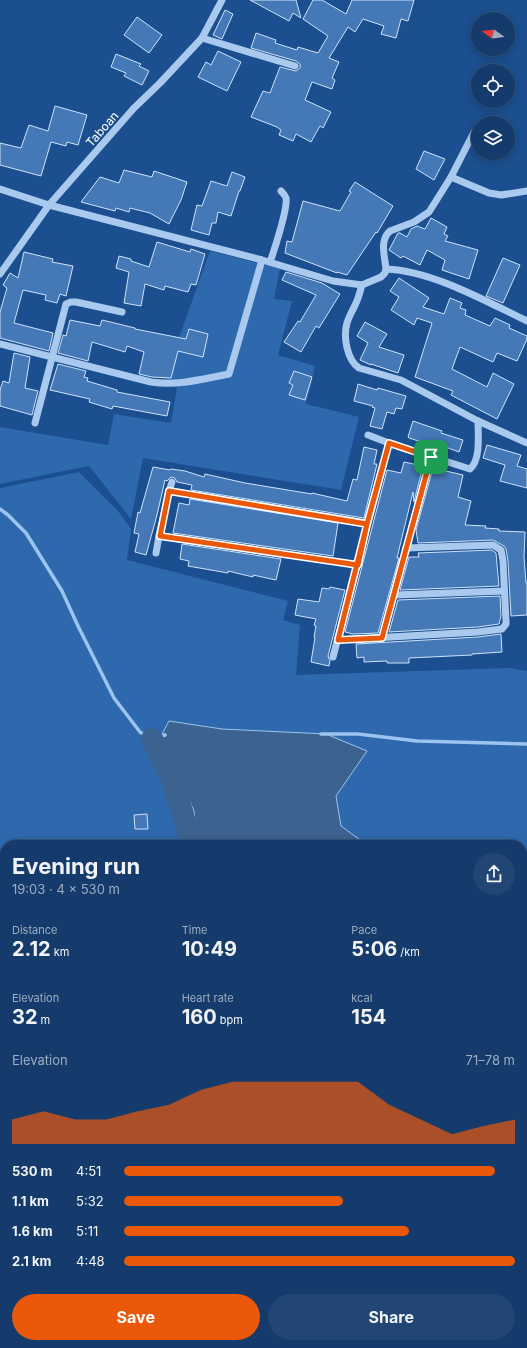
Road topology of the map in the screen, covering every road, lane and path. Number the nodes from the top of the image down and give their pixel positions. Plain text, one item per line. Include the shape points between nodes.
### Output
1 (222, 0) edge
2 (202, 38) junction
3 (295, 66) dead end
4 (471, 138) edge
5 (451, 177) junction
6 (0, 189) edge
7 (281, 191) dead end
8 (527, 191) edge
9 (49, 205) junction
10 (262, 260) junction
11 (270, 262) junction
12 (386, 269) junction
13 (0, 274) edge
14 (362, 285) junction
15 (122, 312) dead end
16 (527, 321) edge
17 (0, 344) edge
18 (52, 357) junction
19 (478, 421) junction
20 (35, 423) dead end
21 (368, 435) dead end
22 (389, 443) junction
23 (527, 443) edge
24 (431, 457) junction
25 (172, 482) dead end
26 (169, 491) junction
27 (367, 524) junction
28 (160, 536) junction
29 (406, 548) junction
30 (156, 553) dead end
31 (358, 565) junction
32 (504, 591) junction
33 (394, 595) junction
34 (382, 638) junction
35 (338, 640) junction
36 (333, 657) dead end

1 - 2 street, Taboan
2 - 3 street
2 - 9 street, Taboan via 134,108
4 - 5 street
5 - 8 street via 495,194
5 - 12 street via 429,212 414,222 386,234
6 - 9 street
7 - 11 street via 286,203
9 - 10 street
9 - 13 street, Taboan
10 - 11 street
10 - 18 street via 229,374 185,383 161,383
11 - 14 street via 333,281
12 - 14 street via 381,277
12 - 16 street via 418,273 471,294
14 - 19 street via 346,325 346,346 353,364 407,382
15 - 18 street via 76,302 68,303 65,306
17 - 18 street
18 - 20 street
19 - 23 street
19 - 24 street via 477,452 475,464 471,469
21 - 22 street
22 - 24 street
22 - 27 street
24 - 29 street
25 - 26 street
26 - 27 street
26 - 28 street
27 - 31 street
28 - 30 street
28 - 31 street
29 - 32 street via 493,545 500,550 503,561
29 - 33 street
31 - 35 street
32 - 33 street
32 - 34 street via 506,624 502,629
33 - 34 street
34 - 35 street
35 - 36 street

